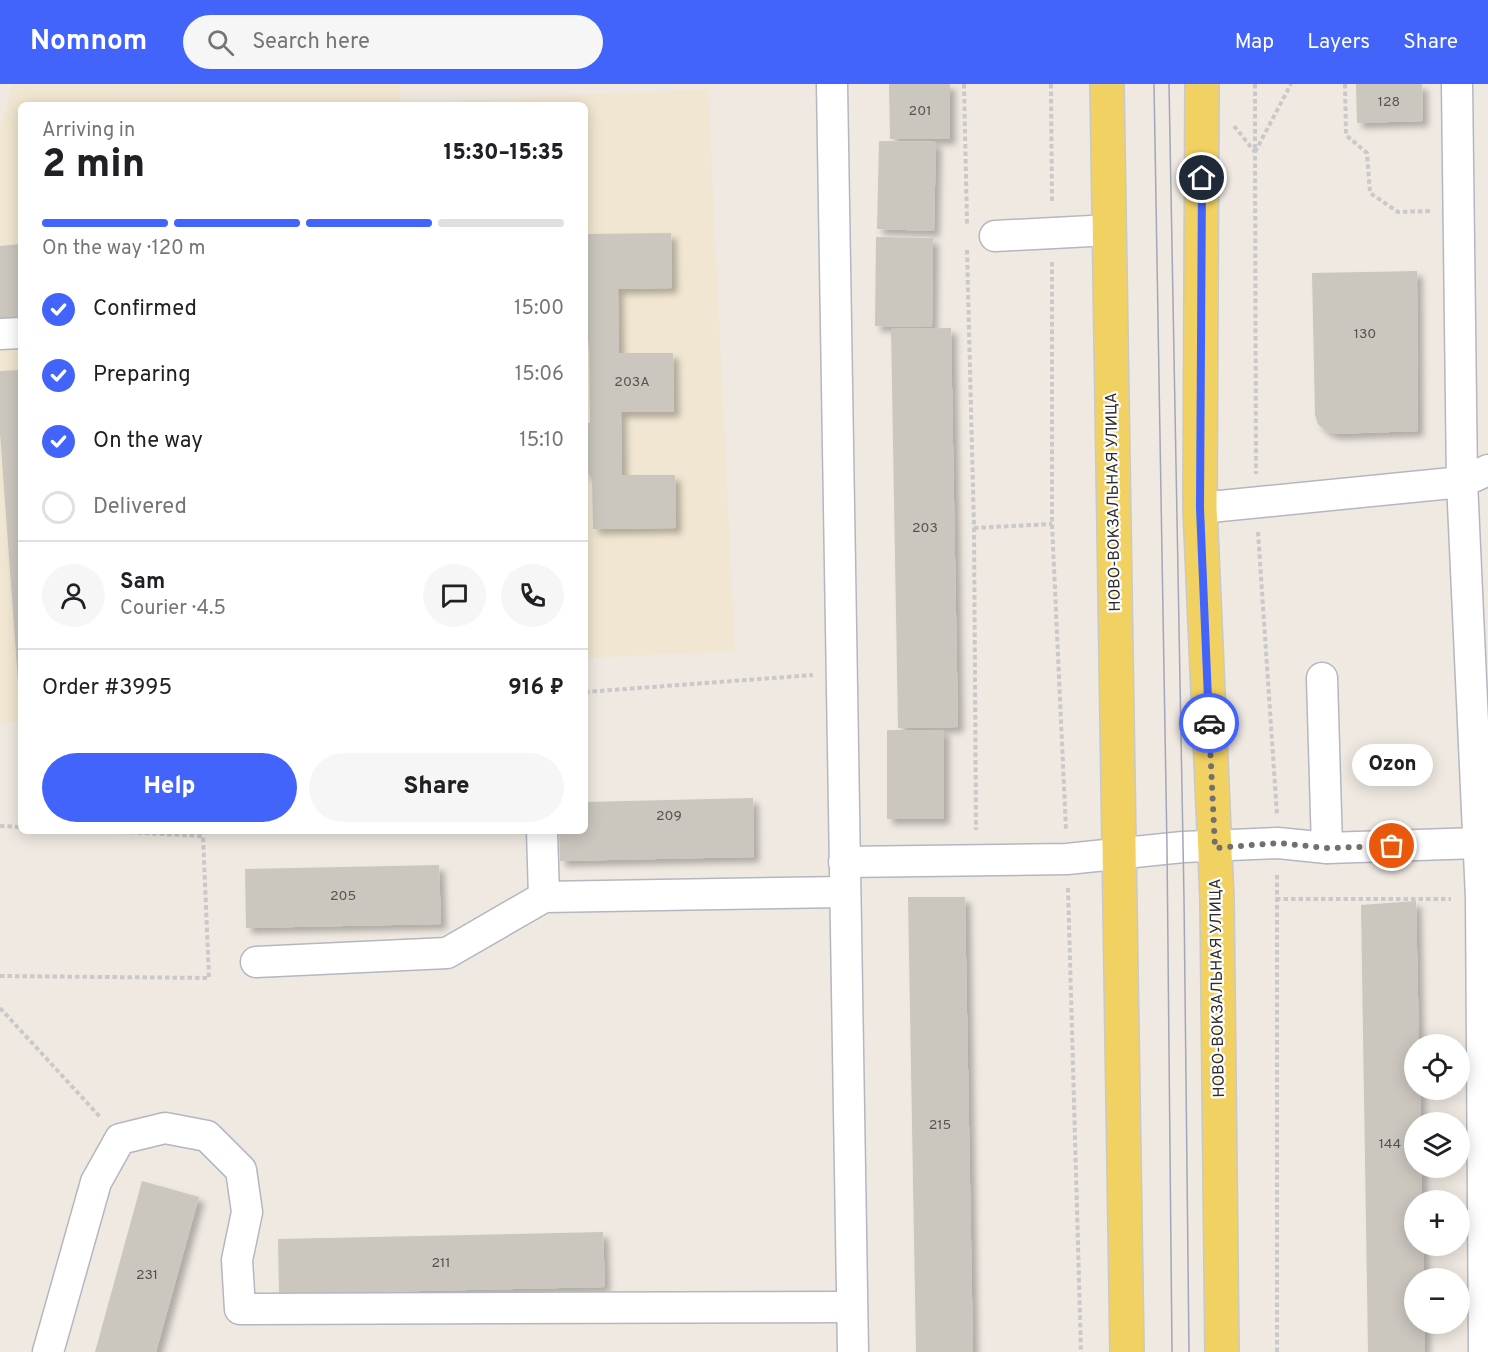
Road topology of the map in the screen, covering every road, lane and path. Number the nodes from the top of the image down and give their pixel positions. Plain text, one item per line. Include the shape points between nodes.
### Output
1 (832, 84) edge
2 (964, 84) edge
3 (1051, 84) edge
4 (1107, 84) edge
5 (1202, 84) edge
6 (1255, 84) edge
7 (1292, 84) edge
8 (1345, 84) edge
9 (1457, 84) edge
10 (1228, 117) dead end
11 (1256, 152) junction
12 (1458, 209) junction
13 (1110, 230) junction
14 (1052, 233) junction
15 (981, 236) joint
16 (967, 247) dead end
17 (18, 333) edge
18 (0, 334) edge
19 (1475, 476) edge
20 (1256, 504) junction
21 (1200, 508) junction
22 (1052, 524) junction
23 (974, 528) junction
24 (841, 672) junction
25 (1322, 678) dead end
26 (588, 692) edge
27 (0, 826) edge
28 (18, 827) edge
29 (163, 834) edge
30 (542, 834) edge
31 (1278, 843) junction
32 (1479, 843) junction
33 (1215, 848) junction
34 (1327, 848) junction
35 (1119, 853) junction
36 (1067, 859) junction
37 (976, 860) junction
38 (844, 862) junction
39 (844, 892) junction
40 (544, 897) junction
41 (1481, 898) junction
42 (1276, 899) junction
43 (256, 962) dead end
44 (0, 976) edge
45 (1485, 1003) edge
46 (0, 1008) edge
47 (120, 1139) junction
48 (852, 1307) junction
49 (48, 1352) edge
50 (853, 1352) edge
51 (1081, 1352) edge
52 (1127, 1352) edge
53 (1222, 1352) edge
54 (1277, 1352) edge
55 (1484, 1352) edge

1 - 24 street
2 - 15 path
3 - 14 path
4 - 13 main road, НОВО-ВОКЗАЛЬНАЯ УЛИЦА
5 - 21 main road, НОВО-ВОКЗАЛЬНАЯ УЛИЦА
6 - 11 path
7 - 11 path
8 - 12 path via 1346,135 1368,153 1370,193 1398,212
9 - 12 street
10 - 11 path
11 - 20 path
12 - 19 street
13 - 14 street
13 - 35 main road, НОВО-ВОКЗАЛЬНАЯ УЛИЦА
14 - 15 street
14 - 22 path
16 - 23 path
17 - 18 street
19 - 20 street
19 - 32 street
20 - 21 street
20 - 31 path
21 - 33 main road, НОВО-ВОКЗАЛЬНАЯ УЛИЦА
22 - 23 path
22 - 36 path
23 - 37 path
24 - 26 path
24 - 38 street
25 - 34 street
27 - 28 path
29 - 44 path via 203,836 209,978
30 - 40 street
31 - 33 street
31 - 34 street
31 - 42 path
32 - 34 street
32 - 41 street
33 - 35 street via 1183,846
33 - 53 main road, НОВО-ВОКЗАЛЬНАЯ УЛИЦА
35 - 36 street
35 - 52 main road, НОВО-ВОКЗАЛЬНАЯ УЛИЦА
36 - 37 street
36 - 51 path
37 - 38 street
38 - 39 street
39 - 40 street
39 - 48 street
40 - 43 street via 447,953
41 - 42 path
41 - 45 street
42 - 54 path
45 - 55 street
46 - 47 path
47 - 48 street via 165,1128 207,1137 241,1170 247,1212 237,1260 240,1310
47 - 49 street via 96,1182
48 - 50 street

